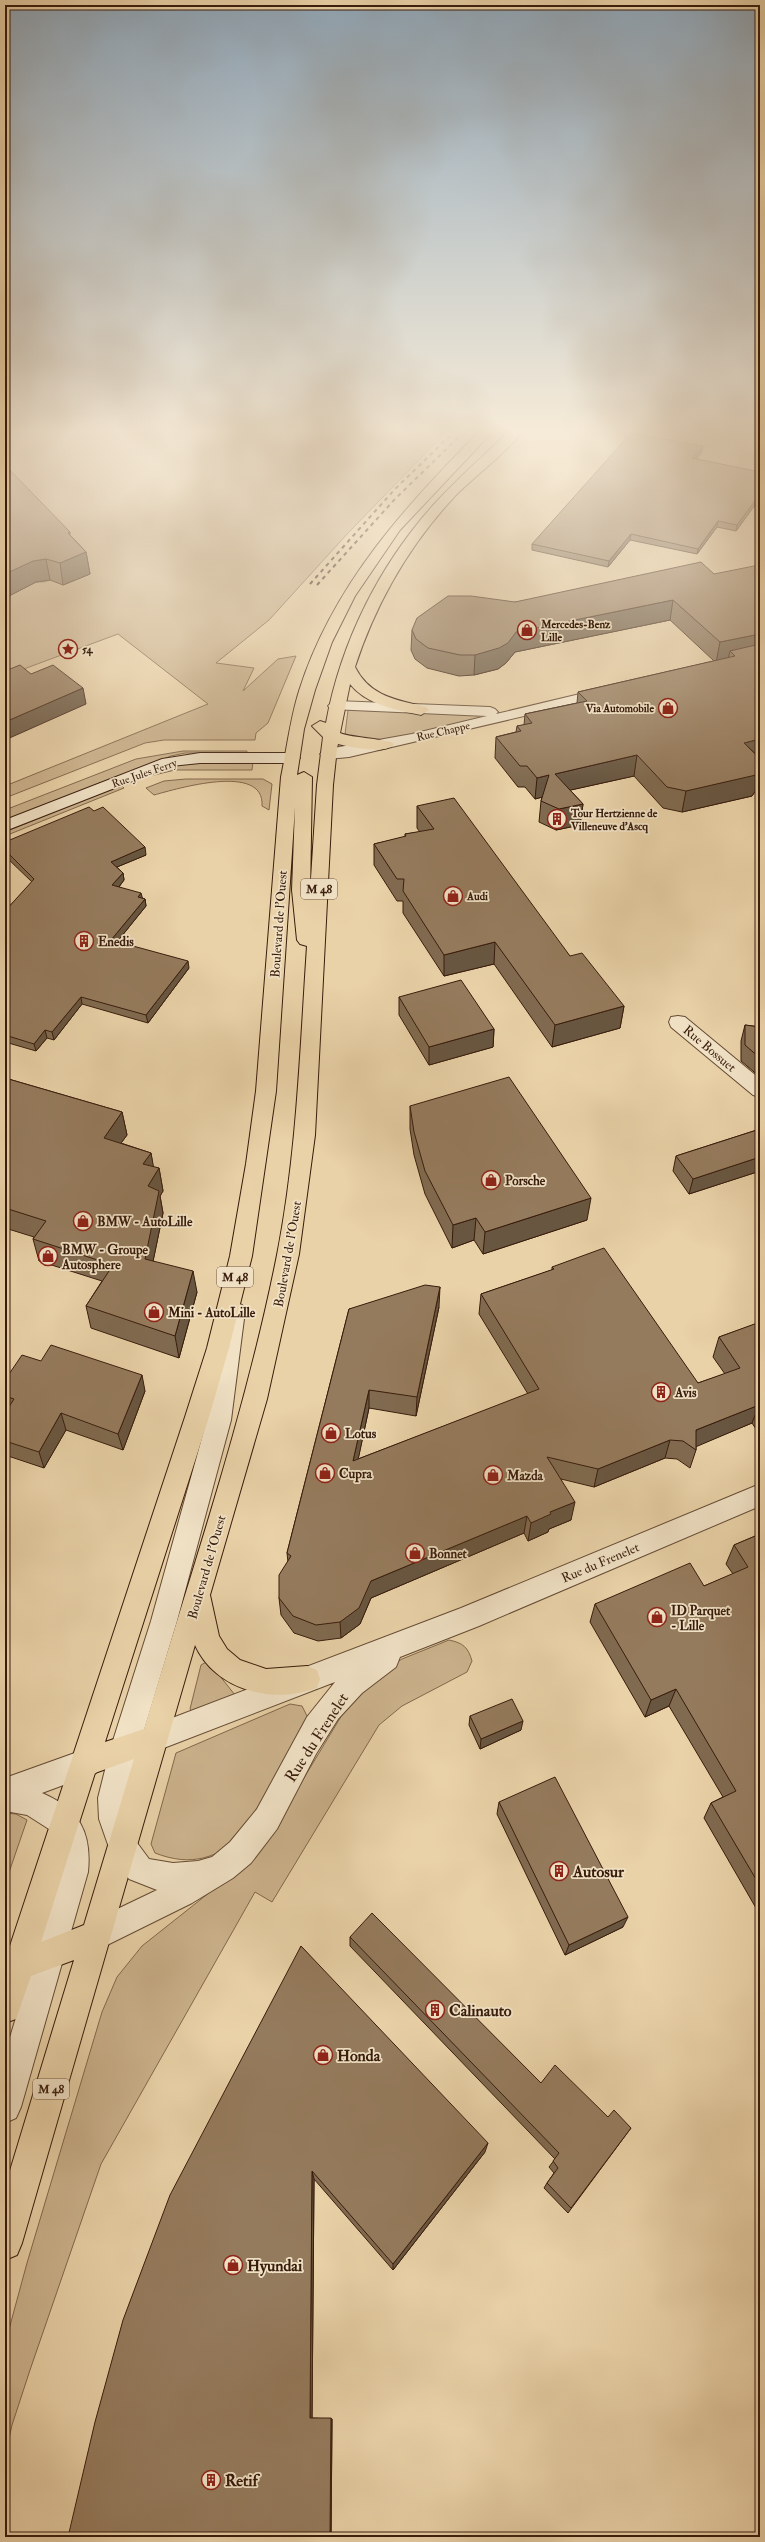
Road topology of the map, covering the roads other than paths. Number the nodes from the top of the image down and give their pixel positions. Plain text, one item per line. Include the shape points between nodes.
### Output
1 (382, 546) edge
2 (408, 546) edge
3 (366, 568) junction
4 (341, 641) dead end
5 (338, 664) junction
6 (617, 690) edge
7 (557, 704) junction
8 (323, 706) junction
9 (302, 709) junction
10 (421, 710) junction
11 (331, 734) junction
12 (386, 744) junction
13 (328, 754) junction
14 (303, 757) junction
15 (5, 826) edge
16 (312, 1006) junction
17 (678, 1022) dead end
18 (760, 1090) edge
19 (241, 1256) junction
20 (760, 1495) edge
21 (200, 1588) junction
22 (439, 1629) junction
23 (307, 1679) junction
24 (156, 1738) junction
25 (124, 1750) junction
26 (86, 1763) junction
27 (5, 1792) edge
28 (5, 1797) edge
29 (65, 1824) junction
30 (123, 1849) junction
31 (218, 1870) junction
32 (97, 1935) junction
33 (50, 1955) junction
34 (12, 1962) edge
35 (5, 2008) edge
36 (5, 2107) edge
37 (5, 2243) edge

1 - 3 main road, Boulevard de l'Ouest / M 48
2 - 5 main road, Boulevard de l'Ouest / M 48
3 - 4 main road
3 - 9 main road, Boulevard de l'Ouest / M 48 via 332,628
5 - 8 main road, Boulevard de l'Ouest / M 48
5 - 10 main road via 366,692 387,703
6 - 7 street, Rue Chappe
7 - 10 street, Rue Chappe via 500,711
7 - 12 street, Rue Chappe
8 - 9 main road
8 - 10 street, Rue Chappe
8 - 11 main road, Boulevard de l'Ouest / M 48
9 - 14 main road, Boulevard de l'Ouest / M 48
11 - 12 main road via 357,744
11 - 13 main road, Boulevard de l'Ouest / M 48
12 - 13 street, Rue Chappe
13 - 14 main road
13 - 16 main road, Boulevard de l'Ouest / M 48
14 - 15 street, Rue Jules Ferry via 200,758 168,762
14 - 16 main road via 302,898
14 - 19 main road, Boulevard de l'Ouest / M 48 via 266,1090
16 - 21 main road, Boulevard de l'Ouest / M 48 via 305,1135 288,1254 255,1399
17 - 18 street, Rue Bossuet
19 - 25 street, Boulevard de l'Ouest via 226,1384 219,1420 164,1621
19 - 26 main road, Boulevard de l'Ouest / M 48 via 216,1355
20 - 22 street, Rue du Frenelet
21 - 23 main road via 201,1620 207,1642 235,1672 259,1682 274,1684
21 - 24 main road, Boulevard de l'Ouest / M 48
22 - 23 street, Rue du Frenelet
22 - 31 street, Rue du Frenelet via 365,1673 341,1695 255,1835 232,1860
23 - 24 street, Rue du Frenelet
24 - 25 main road
24 - 30 main road, Boulevard de l'Ouest / M 48
25 - 26 main road
25 - 30 street, Boulevard de l'Ouest via 112,1798 114,1825
26 - 27 street
26 - 29 main road, Boulevard de l'Ouest / M 48
28 - 29 street via 39,1806
29 - 33 street via 73,1845 74,1870
29 - 34 main road, Boulevard de l'Ouest / M 48
30 - 31 street, Rue du Frenelet via 139,1869 162,1877 185,1878
30 - 32 main road, Boulevard de l'Ouest / M 48
31 - 32 street, Rue du Frenelet via 191,1887
32 - 33 main road
32 - 37 main road, Boulevard de l'Ouest / M 48
33 - 34 main road
33 - 36 street
34 - 35 main road, Boulevard de l'Ouest / M 48

